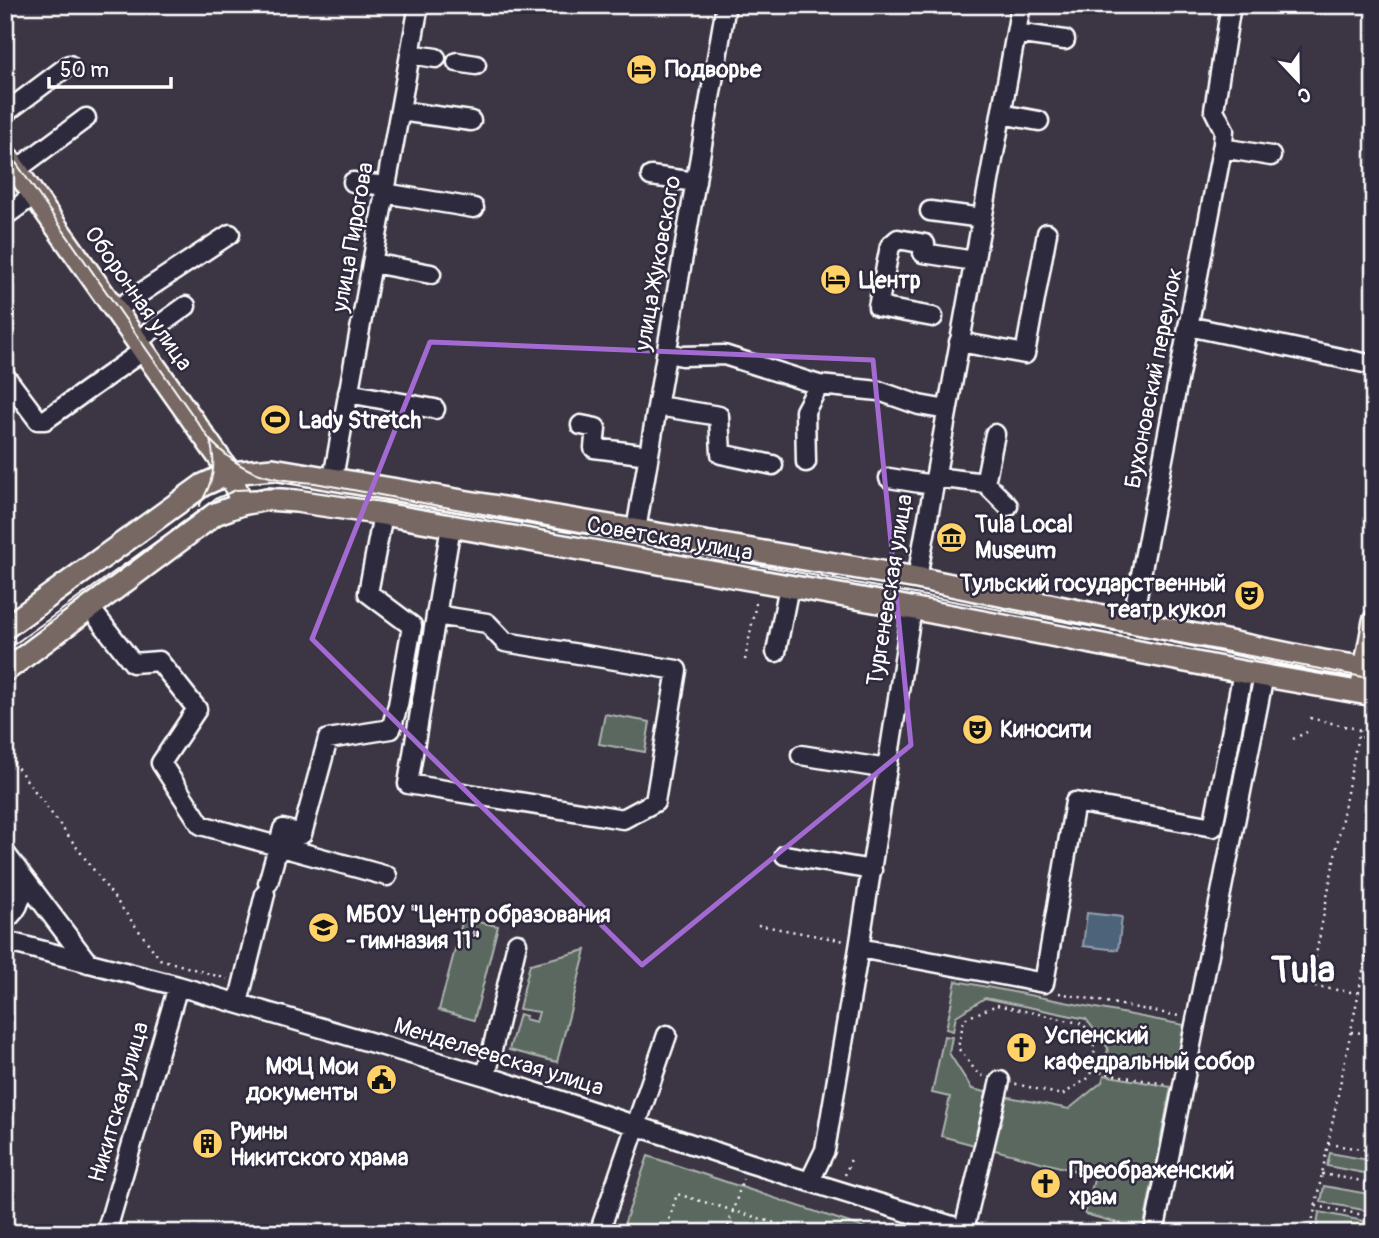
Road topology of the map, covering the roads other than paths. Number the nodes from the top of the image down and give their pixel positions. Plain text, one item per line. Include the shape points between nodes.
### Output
1 (419, 5) edge
2 (726, 5) edge
3 (1021, 5) edge
4 (1231, 5) edge
5 (1016, 33) junction
6 (1065, 40) dead end
7 (410, 54) junction
8 (436, 58) dead end
9 (457, 62) dead end
10 (69, 65) dead end
11 (476, 65) dead end
12 (400, 110) junction
13 (5, 113) edge
14 (1001, 114) junction
15 (86, 118) dead end
16 (471, 121) dead end
17 (1039, 121) dead end
18 (1222, 146) junction
19 (1271, 156) dead end
20 (11, 162) edge
21 (651, 176) dead end
22 (353, 182) dead end
23 (696, 182) junction
24 (385, 189) junction
25 (34, 195) junction
26 (474, 208) dead end
27 (930, 211) dead end
28 (5, 216) edge
29 (982, 218) junction
30 (1048, 233) dead end
31 (230, 234) dead end
32 (974, 261) junction
33 (372, 263) junction
34 (431, 274) dead end
35 (186, 306) dead end
36 (115, 310) junction
37 (963, 323) junction
38 (1188, 326) junction
39 (959, 342) junction
40 (140, 346) junction
41 (667, 353) junction
42 (1364, 363) dead end
43 (5, 376) edge
44 (819, 385) junction
45 (348, 393) junction
46 (658, 406) junction
47 (435, 409) dead end
48 (947, 410) junction
49 (581, 425) dead end
50 (995, 434) dead end
51 (649, 455) junction
52 (806, 462) dead end
53 (773, 465) dead end
54 (230, 473) junction
55 (333, 478) junction
56 (889, 478) dead end
57 (934, 481) junction
58 (985, 484) junction
59 (242, 504) junction
60 (1007, 506) dead end
61 (383, 514) junction
62 (451, 526) junction
63 (636, 530) junction
64 (916, 578) junction
65 (789, 586) junction
66 (90, 608) junction
67 (912, 608) junction
68 (436, 615) junction
69 (1374, 621) edge
70 (1132, 622) junction
71 (5, 628) edge
72 (776, 652) dead end
73 (1369, 668) edge
74 (5, 671) edge
75 (1254, 674) junction
76 (1372, 694) edge
77 (801, 755) dead end
78 (887, 769) junction
79 (278, 847) junction
80 (5, 853) edge
81 (785, 855) dead end
82 (872, 870) junction
83 (22, 876) junction
84 (387, 876) dead end
85 (5, 920) edge
86 (5, 941) edge
87 (517, 943) dead end
88 (854, 945) junction
89 (88, 962) junction
90 (178, 986) junction
91 (238, 1003) junction
92 (667, 1035) dead end
93 (486, 1076) junction
94 (1000, 1081) road end
95 (636, 1125) junction
96 (810, 1181) junction
97 (969, 1231) edge
98 (106, 1233) edge
99 (599, 1233) edge
100 (1154, 1233) edge

1 - 7 street, улица Пирогова
2 - 23 street, улица Жуковского
3 - 5 street, Тургеневская улица
4 - 18 street via 1214,110 1224,130
5 - 6 street
5 - 14 street, Тургеневская улица
7 - 8 street
7 - 12 street, улица Пирогова
9 - 11 street
10 - 13 street
12 - 16 street
12 - 24 street, улица Пирогова
14 - 17 street
14 - 29 street, Тургеневская улица
15 - 20 street
18 - 19 street
18 - 38 street, Бухоновский переулок
20 - 25 main road, Оборонная улица
21 - 23 street
22 - 24 street
23 - 41 street, улица Жуковского
24 - 26 street
24 - 33 street, улица Пирогова
25 - 28 street
25 - 36 main road, Оборонная улица
27 - 29 street
29 - 32 street, Тургеневская улица
30 - 39 street via 1025,354
31 - 36 street
32 - 37 street, Тургеневская улица
32 - 37 street via 923,253 925,244 898,239 890,246 878,307
33 - 34 street
33 - 45 street, улица Пирогова
35 - 40 street
36 - 40 main road, Оборонная улица
37 - 39 street, Тургеневская улица
38 - 42 street
38 - 70 street, Бухоновский переулок via 1158,516
39 - 48 street, Тургеневская улица
40 - 43 street via 45,421 38,420
40 - 54 main road, Оборонная улица
41 - 44 street via 724,355
41 - 46 street, улица Жуковского
44 - 48 street via 879,391
44 - 52 street via 805,411
45 - 47 street
45 - 55 street, улица Пирогова
46 - 51 street, улица Жуковского
46 - 53 street via 719,416 721,454
48 - 57 street, Тургеневская улица
49 - 51 street via 596,428 594,448
50 - 58 street
51 - 63 street, улица Жуковского
54 - 55 main road, Советская улица via 273,469
54 - 59 main road, Оборонная улица
54 - 71 main road, Советская улица via 203,485
55 - 63 main road, Советская улица
56 - 57 street
57 - 58 street
57 - 64 street, Тургеневская улица
58 - 60 street
59 - 61 main road, Советская улица via 267,499 296,501
59 - 66 main road, Советская улица via 215,514
61 - 62 main road, Советская улица
61 - 79 street via 368,593 412,626 395,717 391,729 328,739 302,834 283,829
62 - 65 main road, Советская улица
62 - 68 street
63 - 64 main road, Советская улица
64 - 67 main road, Тургеневская улица
64 - 70 main road, Советская улица
65 - 67 main road, Советская улица
65 - 72 street
66 - 74 main road, Советская улица
66 - 79 street via 133,663 159,661 197,709 161,763 201,825
67 - 75 main road, Советская улица
67 - 78 street, Тургеневская улица
68 - 68 street via 408,784 623,819 656,802 677,670 505,642 487,623
69 - 73 main road
70 - 73 main road, Советская улица
73 - 76 main road via 1364,685
75 - 76 main road, Советская улица
75 - 88 street via 1213,827 1075,802 1044,983
75 - 100 street
77 - 78 street
78 - 82 street, Тургеневская улица
79 - 84 street
79 - 91 street
80 - 83 street
81 - 82 street
82 - 88 street, Тургеневская улица
83 - 85 street via 19,907
83 - 89 street
86 - 89 street, Менделеевская улица
87 - 93 street
88 - 96 street, Тургеневская улица via 825,1150
89 - 90 street, Менделеевская улица
90 - 91 street, Менделеевская улица
90 - 98 street, Никитская улица
91 - 93 street, Менделеевская улица
92 - 95 street
93 - 95 street, Менделеевская улица
94 - 97 street
95 - 96 street, Менделеевская улица
95 - 99 street
96 - 97 street, Менделеевская улица

